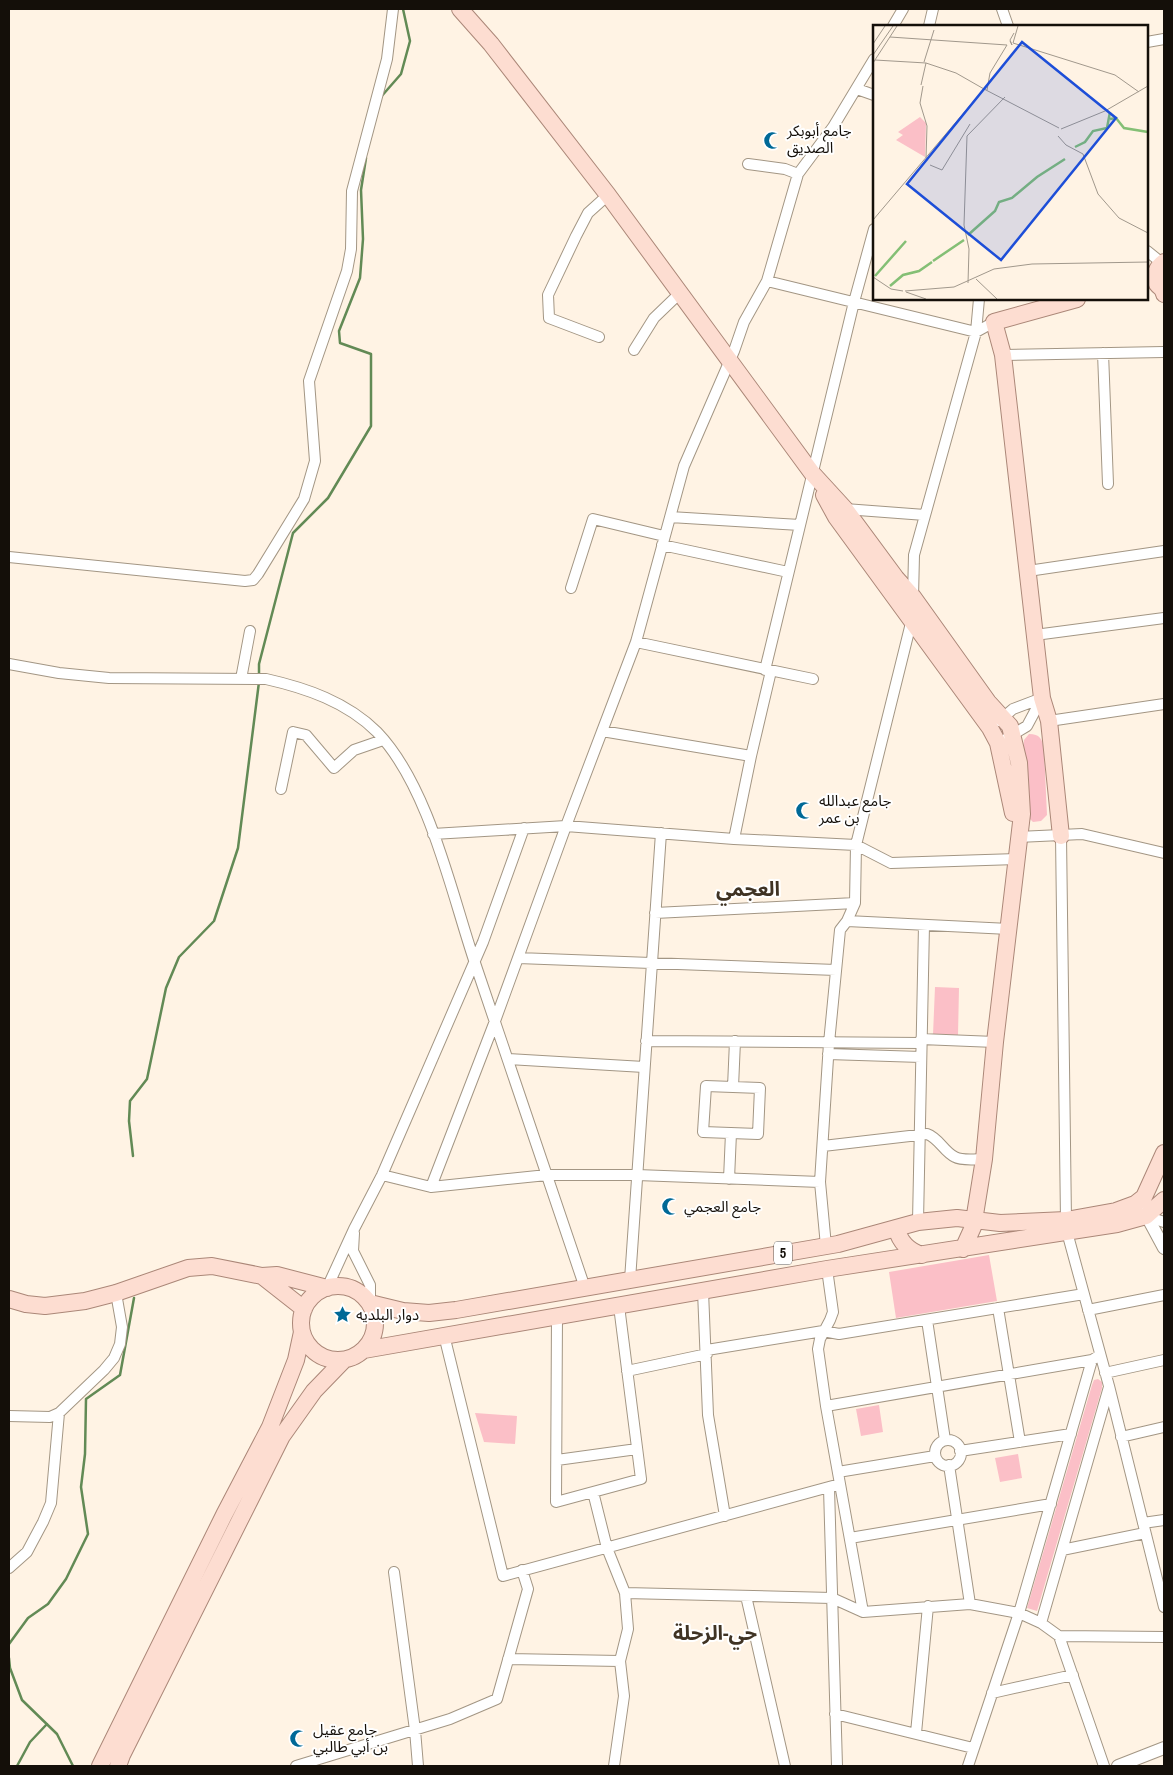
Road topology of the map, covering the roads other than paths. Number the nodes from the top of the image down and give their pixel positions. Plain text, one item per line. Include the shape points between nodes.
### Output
1 (393, 9) edge
2 (460, 9) edge
3 (903, 9) edge
4 (933, 9) edge
5 (1002, 9) edge
6 (894, 25) edge
7 (929, 25) edge
8 (1008, 25) edge
9 (1164, 39) edge
10 (1148, 42) edge
11 (873, 61) edge
12 (857, 89) junction
13 (873, 95) edge
14 (748, 164) dead end
15 (798, 174) junction
16 (608, 195) junction
17 (873, 233) edge
18 (1148, 252) edge
19 (1163, 263) edge
20 (1148, 270) edge
21 (767, 281) junction
22 (1148, 288) edge
23 (1164, 291) edge
24 (680, 293) junction
25 (979, 300) edge
26 (1073, 300) edge
27 (854, 302) junction
28 (994, 322) junction
29 (976, 332) junction
30 (599, 337) dead end
31 (634, 350) dead end
32 (1164, 352) edge
33 (1103, 353) junction
34 (1003, 355) junction
35 (730, 361) junction
36 (812, 473) junction
37 (1108, 484) dead end
38 (845, 509) junction
39 (925, 515) junction
40 (670, 517) junction
41 (800, 525) junction
42 (663, 541) junction
43 (1164, 551) edge
44 (9, 557) edge
45 (1028, 571) junction
46 (788, 572) junction
47 (571, 588) dead end
48 (912, 597) junction
49 (1164, 618) edge
50 (912, 622) junction
51 (250, 631) dead end
52 (1035, 635) junction
53 (636, 642) junction
54 (9, 664) edge
55 (768, 670) junction
56 (241, 679) junction
57 (813, 679) dead end
58 (1042, 698) junction
59 (1164, 704) edge
60 (1003, 717) junction
61 (1049, 721) junction
62 (990, 728) junction
63 (602, 731) junction
64 (1013, 735) junction
65 (383, 740) junction
66 (998, 743) junction
67 (751, 756) junction
68 (281, 789) dead end
69 (566, 826) junction
70 (524, 828) junction
71 (661, 833) junction
72 (434, 834) junction
73 (1061, 836) junction
74 (1018, 837) junction
75 (734, 839) junction
76 (856, 845) junction
77 (1164, 853) edge
78 (1017, 858) junction
79 (855, 903) junction
80 (655, 913) junction
81 (847, 921) junction
82 (924, 925) junction
83 (1009, 929) junction
84 (518, 958) junction
85 (474, 961) junction
86 (652, 964) junction
87 (836, 970) junction
88 (495, 1021) junction
89 (646, 1041) junction
90 (921, 1041) junction
91 (736, 1042) junction
92 (829, 1042) junction
93 (996, 1042) junction
94 (828, 1054) junction
95 (921, 1057) junction
96 (508, 1059) junction
97 (644, 1067) junction
98 (733, 1087) junction
99 (731, 1133) junction
100 (919, 1135) junction
101 (823, 1146) junction
102 (1164, 1153) edge
103 (984, 1159) junction
104 (382, 1175) junction
105 (547, 1175) junction
106 (637, 1175) junction
107 (729, 1179) junction
108 (820, 1182) junction
109 (431, 1187) junction
110 (1164, 1200) edge
111 (1143, 1208) junction
112 (974, 1220) junction
113 (918, 1222) junction
114 (1164, 1222) edge
115 (1067, 1226) junction
116 (896, 1228) junction
117 (354, 1229) junction
118 (826, 1246) junction
119 (1164, 1248) edge
120 (963, 1249) junction
121 (922, 1255) junction
122 (827, 1269) junction
123 (673, 1272) junction
124 (262, 1276) junction
125 (630, 1280) junction
126 (327, 1288) junction
127 (585, 1288) junction
128 (703, 1291) junction
129 (116, 1293) junction
130 (1084, 1294) junction
131 (1164, 1295) edge
132 (9, 1299) edge
133 (648, 1301) junction
134 (370, 1303) junction
135 (619, 1306) junction
136 (998, 1308) junction
137 (304, 1309) junction
138 (1088, 1310) junction
139 (558, 1316) junction
140 (927, 1320) junction
141 (822, 1331) junction
142 (302, 1332) junction
143 (444, 1335) junction
144 (364, 1350) junction
145 (707, 1352) junction
146 (1096, 1358) junction
147 (344, 1360) junction
148 (1164, 1360) edge
149 (627, 1371) junction
150 (1106, 1373) junction
151 (1009, 1374) junction
152 (1109, 1386) junction
153 (937, 1387) junction
154 (826, 1406) junction
155 (59, 1413) junction
156 (9, 1416) edge
157 (1164, 1427) edge
158 (1071, 1434) junction
159 (1121, 1437) junction
160 (945, 1440) junction
161 (1020, 1442) junction
162 (637, 1449) junction
163 (960, 1451) junction
164 (935, 1456) junction
165 (557, 1460) junction
166 (949, 1466) junction
167 (838, 1472) junction
168 (840, 1484) junction
169 (829, 1488) junction
170 (593, 1492) junction
171 (1051, 1504) junction
172 (725, 1516) junction
173 (957, 1520) junction
174 (1164, 1520) edge
175 (1144, 1528) junction
176 (850, 1538) junction
177 (606, 1548) junction
178 (1062, 1550) junction
179 (9, 1568) edge
180 (522, 1570) junction
181 (394, 1572) dead end
182 (625, 1593) junction
183 (746, 1596) junction
184 (832, 1598) junction
185 (970, 1604) junction
186 (928, 1606) junction
187 (1164, 1607) edge
188 (863, 1612) junction
189 (1019, 1613) junction
190 (1040, 1624) junction
191 (1059, 1636) junction
192 (1164, 1637) edge
193 (508, 1659) junction
194 (620, 1661) junction
195 (1073, 1675) junction
196 (992, 1693) junction
197 (835, 1714) junction
198 (415, 1730) junction
199 (916, 1733) junction
200 (973, 1748) junction
201 (1164, 1748) edge
202 (120, 1765) edge
203 (100, 1766) edge
204 (296, 1766) edge
205 (418, 1766) edge
206 (614, 1766) edge
207 (785, 1766) edge
208 (837, 1766) edge
209 (968, 1766) edge
210 (1104, 1766) edge
211 (1118, 1766) edge

1 - 44 street via 387,59 352,191 351,249 347,271 309,381 315,461 304,499 254,584
2 - 16 main road
3 - 6 street
4 - 7 street
5 - 8 street
9 - 10 street
11 - 12 street
12 - 13 street
12 - 15 street
14 - 15 street
15 - 21 street
16 - 24 main road
16 - 30 street via 588,213 548,295 550,318
17 - 27 street
18 - 19 street
19 - 20 main road
19 - 23 main road via 1156,269 1155,276
21 - 27 street
21 - 35 street via 744,322
22 - 23 main road
24 - 31 street via 654,318
24 - 35 main road
25 - 29 street
26 - 28 main road
27 - 29 street
27 - 36 street
28 - 29 street
28 - 34 main road
29 - 39 street
32 - 33 street
33 - 34 street
33 - 37 street
34 - 45 main road
35 - 36 main road
35 - 40 street via 684,466
36 - 38 main road
36 - 41 street
36 - 50 main road via 836,517
38 - 39 street
38 - 48 main road
39 - 48 street via 914,555
40 - 41 street
40 - 42 street
41 - 46 street
42 - 46 street
42 - 47 street via 593,519
42 - 53 street
43 - 45 street
45 - 52 main road
46 - 55 street
48 - 50 street
48 - 60 main road via 988,702
49 - 52 street
50 - 62 main road
50 - 76 street
51 - 56 street
52 - 58 main road
53 - 55 street
53 - 63 street
54 - 56 street via 108,678
55 - 57 street
55 - 67 street
56 - 65 street via 266,679 327,698 355,714
58 - 60 street via 1013,709
58 - 61 main road
58 - 64 street via 1027,726
59 - 61 street
60 - 62 street
60 - 64 main road
61 - 73 main road
62 - 66 main road
63 - 67 street
63 - 69 street
64 - 66 street
64 - 74 main road via 1022,806
65 - 68 street via 354,750 334,768 306,735 293,732
65 - 72 street via 398,759
66 - 74 main road
67 - 75 street
69 - 70 street
69 - 71 street
69 - 84 street
70 - 72 street
70 - 85 street
71 - 75 street
71 - 80 street
72 - 85 street
73 - 74 street
73 - 77 street via 1082,834
73 - 115 street
74 - 78 main road
75 - 76 street
76 - 78 street via 891,863
76 - 79 street
78 - 83 main road
79 - 80 street
79 - 81 street
80 - 86 street
81 - 82 street
81 - 87 street via 840,930
82 - 83 street
82 - 90 street
83 - 93 main road
84 - 86 street
84 - 88 street
85 - 88 street
85 - 104 street
86 - 87 street
86 - 89 street
87 - 92 street
88 - 96 street
88 - 109 street
89 - 91 street
89 - 97 street
90 - 92 street
90 - 93 street
90 - 95 street
91 - 92 street
91 - 98 street
92 - 94 street
93 - 103 main road
94 - 95 street
94 - 101 street
95 - 100 street
96 - 97 street
96 - 105 street
97 - 106 street
98 - 99 street via 706,1086 704,1132
98 - 99 street via 760,1088 758,1134
99 - 107 street
100 - 101 street
100 - 103 street via 934,1136 956,1158
100 - 113 street
101 - 108 street
102 - 111 main road
103 - 112 main road
104 - 109 street
104 - 117 street
105 - 106 street
105 - 109 street
105 - 127 street
106 - 107 street
106 - 125 street
107 - 108 street
108 - 118 street
110 - 111 main road, 5
111 - 114 street
111 - 115 main road, 5 via 1117,1224
111 - 119 street
112 - 113 main road, 5 via 957,1218
112 - 115 main road, 5
112 - 120 main road
113 - 116 main road, 5
115 - 120 main road, 5
115 - 130 street
116 - 118 main road, 5
116 - 121 main road via 907,1248
117 - 126 street
117 - 134 street via 353,1251 370,1285
118 - 123 main road, 5
120 - 121 main road, 5
121 - 122 main road, 5
122 - 128 main road, 5
122 - 141 street via 833,1312
123 - 125 main road, 5
123 - 133 main road via 665,1290
124 - 126 main road via 277,1275
124 - 129 main road via 212,1266 188,1268
124 - 137 main road
125 - 127 main road, 5
126 - 134 main road via 351,1288
126 - 137 main road via 317,1292
127 - 134 main road, 5 via 429,1313
128 - 133 main road, 5
128 - 145 street
129 - 132 main road via 85,1302 45,1306
129 - 155 street via 122,1327 114,1358
130 - 136 street
130 - 138 street
131 - 138 street
133 - 135 main road, 5
134 - 144 main road via 375,1327
135 - 139 main road, 5
135 - 149 street
136 - 140 street
136 - 151 street
137 - 142 main road
138 - 146 street
139 - 143 main road, 5
139 - 165 street
140 - 141 street via 839,1334
140 - 153 street
141 - 145 street
141 - 154 street via 818,1349
142 - 147 main road via 318,1354 330,1360
142 - 203 main road via 296,1360 270,1427
143 - 144 main road, 5
143 - 180 street via 503,1576
144 - 147 main road
145 - 149 street
145 - 172 street via 708,1415
146 - 150 street
146 - 151 street
146 - 158 street
147 - 202 main road via 314,1391 282,1436
148 - 150 street
149 - 162 street
150 - 152 street
151 - 153 street
151 - 161 street
152 - 159 street
152 - 178 street
153 - 154 street
153 - 160 street
154 - 167 street
155 - 156 street via 50,1417
155 - 179 street via 51,1502 27,1552
157 - 159 street
158 - 161 street
158 - 171 street
159 - 175 street
160 - 163 street via 955,1442
160 - 164 street via 938,1444
161 - 163 street
162 - 165 street
162 - 170 street via 641,1479
163 - 166 street via 958,1461
164 - 166 street via 940,1463
164 - 167 street
165 - 170 street via 556,1502
166 - 173 street
167 - 168 street
168 - 169 street
168 - 176 street
169 - 172 street
169 - 184 street
170 - 177 street
171 - 173 street
171 - 189 street
172 - 177 street
173 - 176 street
173 - 185 street
174 - 175 street
175 - 178 street
175 - 187 street
176 - 188 street
177 - 180 street
177 - 182 street
178 - 190 street
180 - 193 street via 528,1589
181 - 198 street
182 - 183 street
182 - 194 street via 628,1629
183 - 184 street
183 - 207 street
184 - 188 street
184 - 197 street
185 - 186 street
185 - 189 street
186 - 188 street
186 - 199 street
189 - 190 street
189 - 196 street
190 - 191 street
191 - 192 street
191 - 195 street
193 - 194 street
193 - 198 street via 497,1699
194 - 206 street via 624,1696
195 - 196 street
195 - 210 street
196 - 200 street
197 - 199 street
197 - 208 street
198 - 204 street
198 - 205 street
199 - 200 street
200 - 209 street
201 - 211 street

